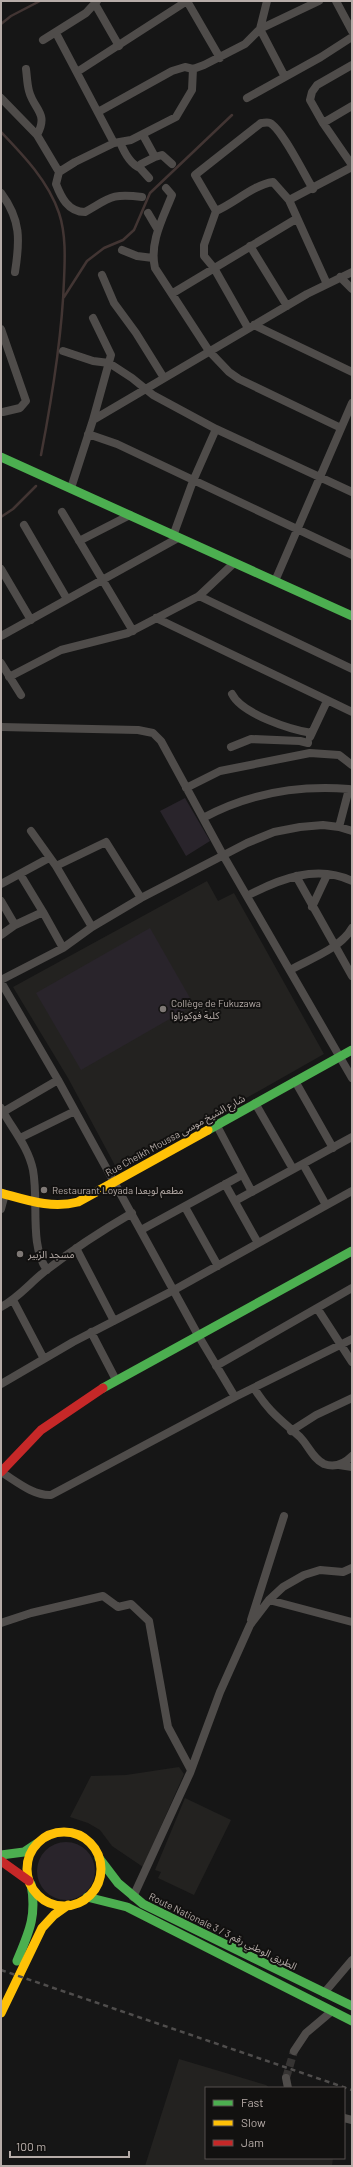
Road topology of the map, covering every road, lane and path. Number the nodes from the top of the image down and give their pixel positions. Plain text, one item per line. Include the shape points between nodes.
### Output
1 (267, 1) edge
2 (319, 1) edge
3 (336, 1) edge
4 (96, 2) edge
5 (260, 29) junction
6 (352, 30) edge
7 (56, 33) junction
8 (352, 37) edge
9 (43, 40) dead end
10 (120, 46) junction
11 (220, 58) junction
12 (352, 65) edge
13 (26, 69) dead end
14 (193, 69) junction
15 (77, 72) junction
16 (285, 77) junction
17 (1, 98) edge
18 (247, 98) dead end
19 (352, 106) edge
20 (98, 112) junction
21 (323, 123) junction
22 (37, 135) junction
23 (143, 135) junction
24 (117, 142) junction
25 (155, 156) junction
26 (172, 164) dead end
27 (352, 166) edge
28 (140, 168) junction
29 (59, 172) junction
30 (149, 178) dead end
31 (166, 188) dead end
32 (313, 189) junction
33 (1, 193) edge
34 (142, 197) dead end
35 (288, 200) junction
36 (216, 211) junction
37 (148, 213) dead end
38 (296, 219) junction
39 (158, 230) junction
40 (250, 246) junction
41 (122, 250) dead end
42 (153, 258) junction
43 (214, 268) junction
44 (16, 272) dead end
45 (352, 272) edge
46 (102, 275) dead end
47 (340, 277) junction
48 (327, 284) junction
49 (352, 289) edge
50 (173, 293) junction
51 (287, 306) junction
52 (93, 318) dead end
53 (251, 327) junction
54 (1, 329) edge
55 (63, 351) dead end
56 (209, 351) junction
57 (4, 356) edge
58 (109, 363) junction
59 (352, 372) edge
60 (164, 378) junction
61 (145, 389) junction
62 (352, 403) edge
63 (2, 411) edge
64 (93, 420) junction
65 (341, 428) junction
66 (216, 429) junction
67 (88, 434) junction
68 (1, 456) edge
69 (320, 477) junction
70 (193, 481) junction
71 (71, 488) junction
72 (352, 492) edge
73 (62, 512) dead end
74 (130, 515) junction
75 (24, 525) dead end
76 (297, 529) junction
77 (176, 537) junction
78 (79, 541) junction
79 (352, 555) edge
80 (234, 563) junction
81 (1, 569) edge
82 (103, 579) junction
83 (275, 580) junction
84 (199, 596) junction
85 (67, 599) junction
86 (352, 616) edge
87 (156, 618) junction
88 (31, 620) junction
89 (133, 630) junction
90 (1, 636) edge
91 (1, 663) edge
92 (352, 668) edge
93 (9, 677) junction
94 (232, 694) dead end
95 (21, 696) dead end
96 (327, 701) junction
97 (352, 712) edge
98 (1, 727) edge
99 (312, 733) junction
100 (308, 743) junction
101 (231, 747) dead end
102 (310, 753) junction
103 (352, 765) edge
104 (351, 786) edge
105 (186, 788) junction
106 (203, 818) junction
107 (339, 827) junction
108 (31, 831) dead end
109 (352, 831) edge
110 (224, 855) junction
111 (49, 858) junction
112 (56, 866) junction
113 (20, 874) junction
114 (327, 874) junction
115 (296, 876) junction
116 (352, 881) edge
117 (1, 884) edge
118 (247, 896) junction
119 (141, 898) junction
120 (1, 901) edge
121 (312, 907) junction
122 (43, 912) junction
123 (15, 925) junction
124 (92, 926) junction
125 (351, 933) edge
126 (1, 935) edge
127 (334, 945) junction
128 (62, 948) junction
129 (290, 970) junction
130 (352, 976) edge
131 (1, 981) edge
132 (352, 1050) edge
133 (340, 1057) junction
134 (352, 1078) edge
135 (58, 1080) junction
136 (295, 1080) junction
137 (255, 1103) junction
138 (2, 1110) edge
139 (75, 1110) junction
140 (216, 1124) junction
141 (352, 1137) edge
142 (20, 1138) junction
143 (333, 1148) junction
144 (303, 1164) junction
145 (293, 1169) junction
146 (242, 1175) junction
147 (114, 1182) junction
148 (225, 1184) junction
149 (352, 1191) edge
150 (252, 1192) junction
151 (3, 1194) edge
152 (234, 1201) junction
153 (37, 1203) junction
154 (326, 1205) junction
155 (185, 1207) junction
156 (1, 1209) edge
157 (132, 1214) junction
158 (141, 1230) junction
159 (258, 1243) junction
160 (76, 1248) junction
161 (352, 1251) edge
162 (218, 1266) junction
163 (47, 1270) junction
164 (352, 1288) edge
165 (174, 1290) junction
166 (13, 1300) junction
167 (1, 1307) edge
168 (317, 1308) junction
169 (114, 1321) junction
170 (91, 1332) junction
171 (198, 1335) junction
172 (352, 1339) edge
173 (341, 1344) junction
174 (44, 1359) junction
175 (352, 1362) edge
176 (216, 1366) junction
177 (116, 1380) junction
178 (2, 1382) edge
179 (254, 1388) junction
180 (235, 1397) junction
181 (352, 1398) edge
182 (291, 1431) junction
183 (352, 1456) edge
184 (339, 1465) junction
185 (352, 1467) edge
186 (1, 1472) edge
187 (284, 1516) dead end
188 (352, 1568) edge
189 (269, 1600) junction
190 (1, 1622) edge
191 (352, 1622) edge
192 (250, 1625) junction
193 (191, 1770) junction
194 (36, 1844) junction
195 (1, 1855) edge
196 (99, 1858) junction
197 (1, 1861) edge
198 (30, 1883) junction
199 (87, 1897) junction
200 (133, 1897) junction
201 (68, 1905) junction
202 (352, 1960) edge
203 (324, 1993) junction
204 (1, 1994) edge
205 (352, 2006) edge
206 (332, 2011) junction
207 (1, 2013) edge
208 (352, 2021) edge
209 (294, 2050) tunnel mouth
210 (286, 2078) tunnel mouth
211 (288, 2087) edge

1 - 5 street
2 - 5 street
3 - 6 street
4 - 7 street via 86,13
4 - 10 street
5 - 11 street via 245,44
5 - 16 street
7 - 9 street
7 - 15 street
8 - 16 street via 322,58
10 - 11 street via 187,1
10 - 15 street
11 - 14 street
12 - 21 street via 317,85 312,92 310,100
13 - 22 street via 29,92 42,117 42,125
14 - 20 street via 185,67 172,71
14 - 23 street via 192,90 176,117
15 - 20 street
16 - 18 street
17 - 22 street
19 - 21 street
20 - 24 street
21 - 27 street
22 - 29 street
23 - 24 street
23 - 25 street
24 - 28 street via 135,166
24 - 29 street
25 - 26 street via 162,155
25 - 28 street via 141,164
27 - 32 street
28 - 30 street
29 - 34 street via 56,184 63,202 80,212 85,212 113,196 122,194
31 - 39 street via 172,195
32 - 35 street
32 - 36 street via 275,127 269,122 261,123 195,176
33 - 44 street via 13,212 18,231
35 - 36 street via 273,182 266,183
35 - 38 street
36 - 43 street via 204,245 204,256
37 - 39 street
38 - 40 street
38 - 48 street
39 - 42 street
40 - 43 street
40 - 51 street
41 - 42 street via 137,256
42 - 50 street via 160,277
43 - 50 street
43 - 53 street
45 - 47 street
46 - 60 street via 114,303 136,332
47 - 48 street
47 - 49 street
48 - 51 street
50 - 56 street
51 - 53 street
52 - 58 street via 108,347
53 - 56 street
53 - 59 street
54 - 57 street
55 - 58 street
56 - 60 street
56 - 65 street via 239,379
57 - 63 street via 26,402 20,408
58 - 61 street
58 - 64 street
60 - 61 street
61 - 64 street
61 - 66 street
62 - 65 street
64 - 67 street
65 - 69 street
66 - 69 street
66 - 70 street
67 - 70 street via 117,444
67 - 71 street
68 - 71 main road
69 - 72 street
69 - 76 street
70 - 76 street
70 - 77 street
71 - 74 main road
73 - 78 street
74 - 77 main road
74 - 78 street
75 - 85 street
76 - 79 street
76 - 83 street
77 - 80 main road
77 - 82 street
78 - 82 street
80 - 83 main road
80 - 84 street
81 - 88 street
82 - 85 street
82 - 89 street
83 - 86 main road
84 - 87 street
84 - 92 street
85 - 88 street
87 - 89 street
87 - 96 street
88 - 90 street
89 - 93 street via 119,636 61,650
91 - 93 street
93 - 95 street
94 - 99 street via 236,702 259,716
96 - 97 street
96 - 99 street
98 - 105 street via 138,730 153,734 166,749
99 - 100 street
100 - 101 street via 294,740 251,740
100 - 102 street
102 - 103 street via 339,755
102 - 105 street via 220,771
104 - 106 street via 259,794 237,801
104 - 107 street
105 - 106 street
106 - 110 street
107 - 109 street
107 - 110 street via 300,827 274,832
108 - 111 street
110 - 118 street
110 - 119 street
111 - 112 street
111 - 113 street
112 - 119 street via 106,842
112 - 124 street
113 - 117 street
113 - 122 street
114 - 115 street
114 - 116 street
114 - 121 street
115 - 118 street via 268,885
115 - 121 street
118 - 129 street
119 - 124 street
120 - 123 street
121 - 127 street
122 - 123 street
122 - 128 street
123 - 126 street
124 - 128 street
125 - 127 street
127 - 129 street
127 - 130 street
128 - 131 street
129 - 133 street
131 - 135 street
132 - 133 main road, Rue Cheikh Moussa شارع الشيخ موسى
133 - 134 street
133 - 136 main road, Rue Cheikh Moussa شارع الشيخ موسى
135 - 138 street
135 - 139 street
136 - 137 main road, Rue Cheikh Moussa شارع الشيخ موسى
136 - 143 street
137 - 140 main road, Rue Cheikh Moussa شارع الشيخ موسى
137 - 145 street
138 - 142 street
139 - 142 street
139 - 147 street
140 - 146 street
140 - 147 main road, Rue Cheikh Moussa شارع الشيخ موسى
141 - 143 street
142 - 153 street via 30,1158
143 - 144 street
144 - 145 street
144 - 154 street
145 - 150 street
146 - 148 street
146 - 150 street
147 - 153 main road, Rue Cheikh Moussa شارع الشيخ موسى via 70,1205
147 - 157 street
148 - 152 street
148 - 155 street
149 - 154 street
150 - 152 street
151 - 153 main road, Rue Cheikh Moussa شارع الشيخ موسى
151 - 156 street
152 - 159 street
153 - 163 street via 36,1244
154 - 159 street
155 - 158 street
155 - 162 street
157 - 158 street
157 - 160 street
158 - 165 street
159 - 162 street
160 - 163 street
160 - 169 street
161 - 171 main road
162 - 165 street
163 - 166 street
164 - 168 street
165 - 169 street
165 - 171 street
166 - 167 street
166 - 174 street
168 - 173 street
168 - 176 street
169 - 170 street
170 - 174 street
170 - 177 street
171 - 176 street
171 - 177 main road
172 - 173 street
173 - 175 street
173 - 179 street
174 - 178 street
176 - 180 street
177 - 186 main road via 56,1418
179 - 180 street
179 - 182 street via 268,1410
180 - 186 street via 51,1495 32,1491
181 - 182 street
182 - 184 street via 320,1461 327,1465
183 - 184 street
184 - 185 street
187 - 192 street
188 - 189 street via 343,1572 312,1571 283,1587
189 - 191 street
189 - 192 street
190 - 193 street via 103,1596 118,1607 132,1604 149,1621 168,1727
192 - 193 street via 220,1692
193 - 200 street
194 - 195 main road via 31,1850
194 - 196 main road via 46,1836 72,1832 93,1846
194 - 198 main road via 27,1865
196 - 199 main road via 99,1879
196 - 200 main road, Route Nationale 3 / الطريق الوطني رقم 3 via 111,1877
197 - 198 main road
198 - 201 main road via 52,1904
198 - 204 main road via 35,1914
199 - 201 main road
199 - 206 main road via 127,1907
200 - 203 main road, Route Nationale 3 / الطريق الوطني رقم 3
201 - 207 main road via 42,1928
202 - 203 street
203 - 205 main road, Route Nationale 3 / الطريق الوطني رقم 3
206 - 208 main road
206 - 209 street via 306,2033
210 - 211 street

